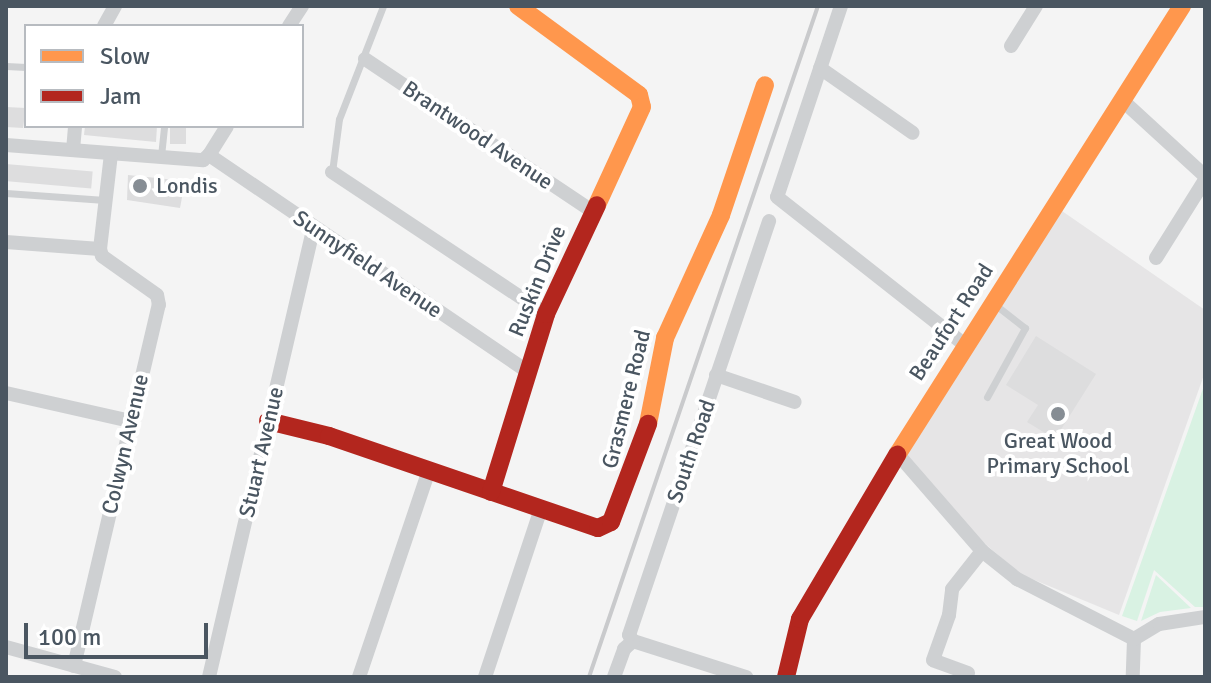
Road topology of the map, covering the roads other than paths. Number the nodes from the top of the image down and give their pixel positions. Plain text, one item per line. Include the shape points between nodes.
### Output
1 (115, 6) edge
2 (302, 6) edge
3 (383, 6) edge
4 (518, 6) edge
5 (841, 6) edge
6 (1036, 6) edge
7 (1182, 6) edge
8 (105, 24) edge
9 (290, 24) edge
10 (1011, 46) dead end
11 (365, 59) junction
12 (820, 68) junction
13 (765, 85) dead end
14 (1122, 100) junction
15 (75, 128) edge
16 (164, 128) edge
17 (226, 128) edge
18 (913, 133) dead end
19 (6, 145) edge
20 (73, 150) junction
21 (111, 154) junction
22 (209, 155) junction
23 (161, 156) junction
24 (332, 172) joint
25 (1205, 178) edge
26 (6, 193) edge
27 (105, 200) junction
28 (592, 211) junction
29 (769, 221) dead end
30 (314, 227) junction
31 (6, 242) edge
32 (100, 249) junction
33 (1156, 258) dead end
34 (992, 303) junction
35 (546, 314) junction
36 (964, 344) junction
37 (527, 371) junction
38 (716, 375) junction
39 (6, 393) edge
40 (987, 397) dead end
41 (795, 402) dead end
42 (130, 421) junction
43 (268, 421) junction
44 (896, 452) junction
45 (429, 470) junction
46 (491, 492) junction
47 (541, 509) junction
48 (982, 551) junction
49 (1205, 617) edge
50 (1134, 639) junction
51 (633, 641) junction
52 (6, 647) edge
53 (74, 666) junction
54 (968, 673) dead end
55 (115, 677) edge
56 (209, 677) edge
57 (359, 677) edge
58 (485, 677) edge
59 (614, 677) edge
60 (746, 677) edge
61 (786, 677) edge
62 (1133, 677) edge

1 - 8 street
2 - 9 street
3 - 11 lane
4 - 28 street, Ruskin Drive via 639,95 642,107
5 - 12 street
6 - 10 street
7 - 14 street, Beaufort Road
11 - 24 lane via 339,119
11 - 28 street, Brantwood Avenue
12 - 18 street
12 - 36 street via 777,197
13 - 47 street, Grasmere Road via 721,215 665,338 647,430 611,522 598,528
14 - 25 street
14 - 34 street, Beaufort Road
15 - 20 street
16 - 23 lane
17 - 22 street
19 - 20 street
20 - 21 street
21 - 23 street
21 - 27 street
22 - 23 street via 203,160
22 - 30 street, Sunnyfield Avenue
24 - 35 street
25 - 33 street
26 - 27 lane
27 - 32 street
28 - 35 street, Ruskin Drive
29 - 38 street, South Road
30 - 37 street, Sunnyfield Avenue
30 - 43 street, Stuart Avenue
31 - 32 street
32 - 42 street, Colwyn Avenue via 102,256 157,295 159,305
34 - 36 street, Beaufort Road
34 - 40 lane via 1025,328
35 - 37 street, Ruskin Drive
36 - 44 street, Beaufort Road
37 - 46 street, Ruskin Drive
38 - 41 street
38 - 51 street, South Road via 629,635
39 - 42 street
42 - 53 street, Colwyn Avenue
43 - 45 street, Grasmere Road
43 - 56 street, Stuart Avenue
44 - 48 street
44 - 61 street, Beaufort Road via 800,619
45 - 46 street, Grasmere Road
45 - 57 street
46 - 47 street, Grasmere Road
47 - 58 street
48 - 50 street via 1052,600
48 - 54 street via 952,589 933,660
49 - 50 street via 1159,624
50 - 62 street
51 - 59 street, South Road via 624,649
51 - 60 street
52 - 53 street
53 - 55 street

